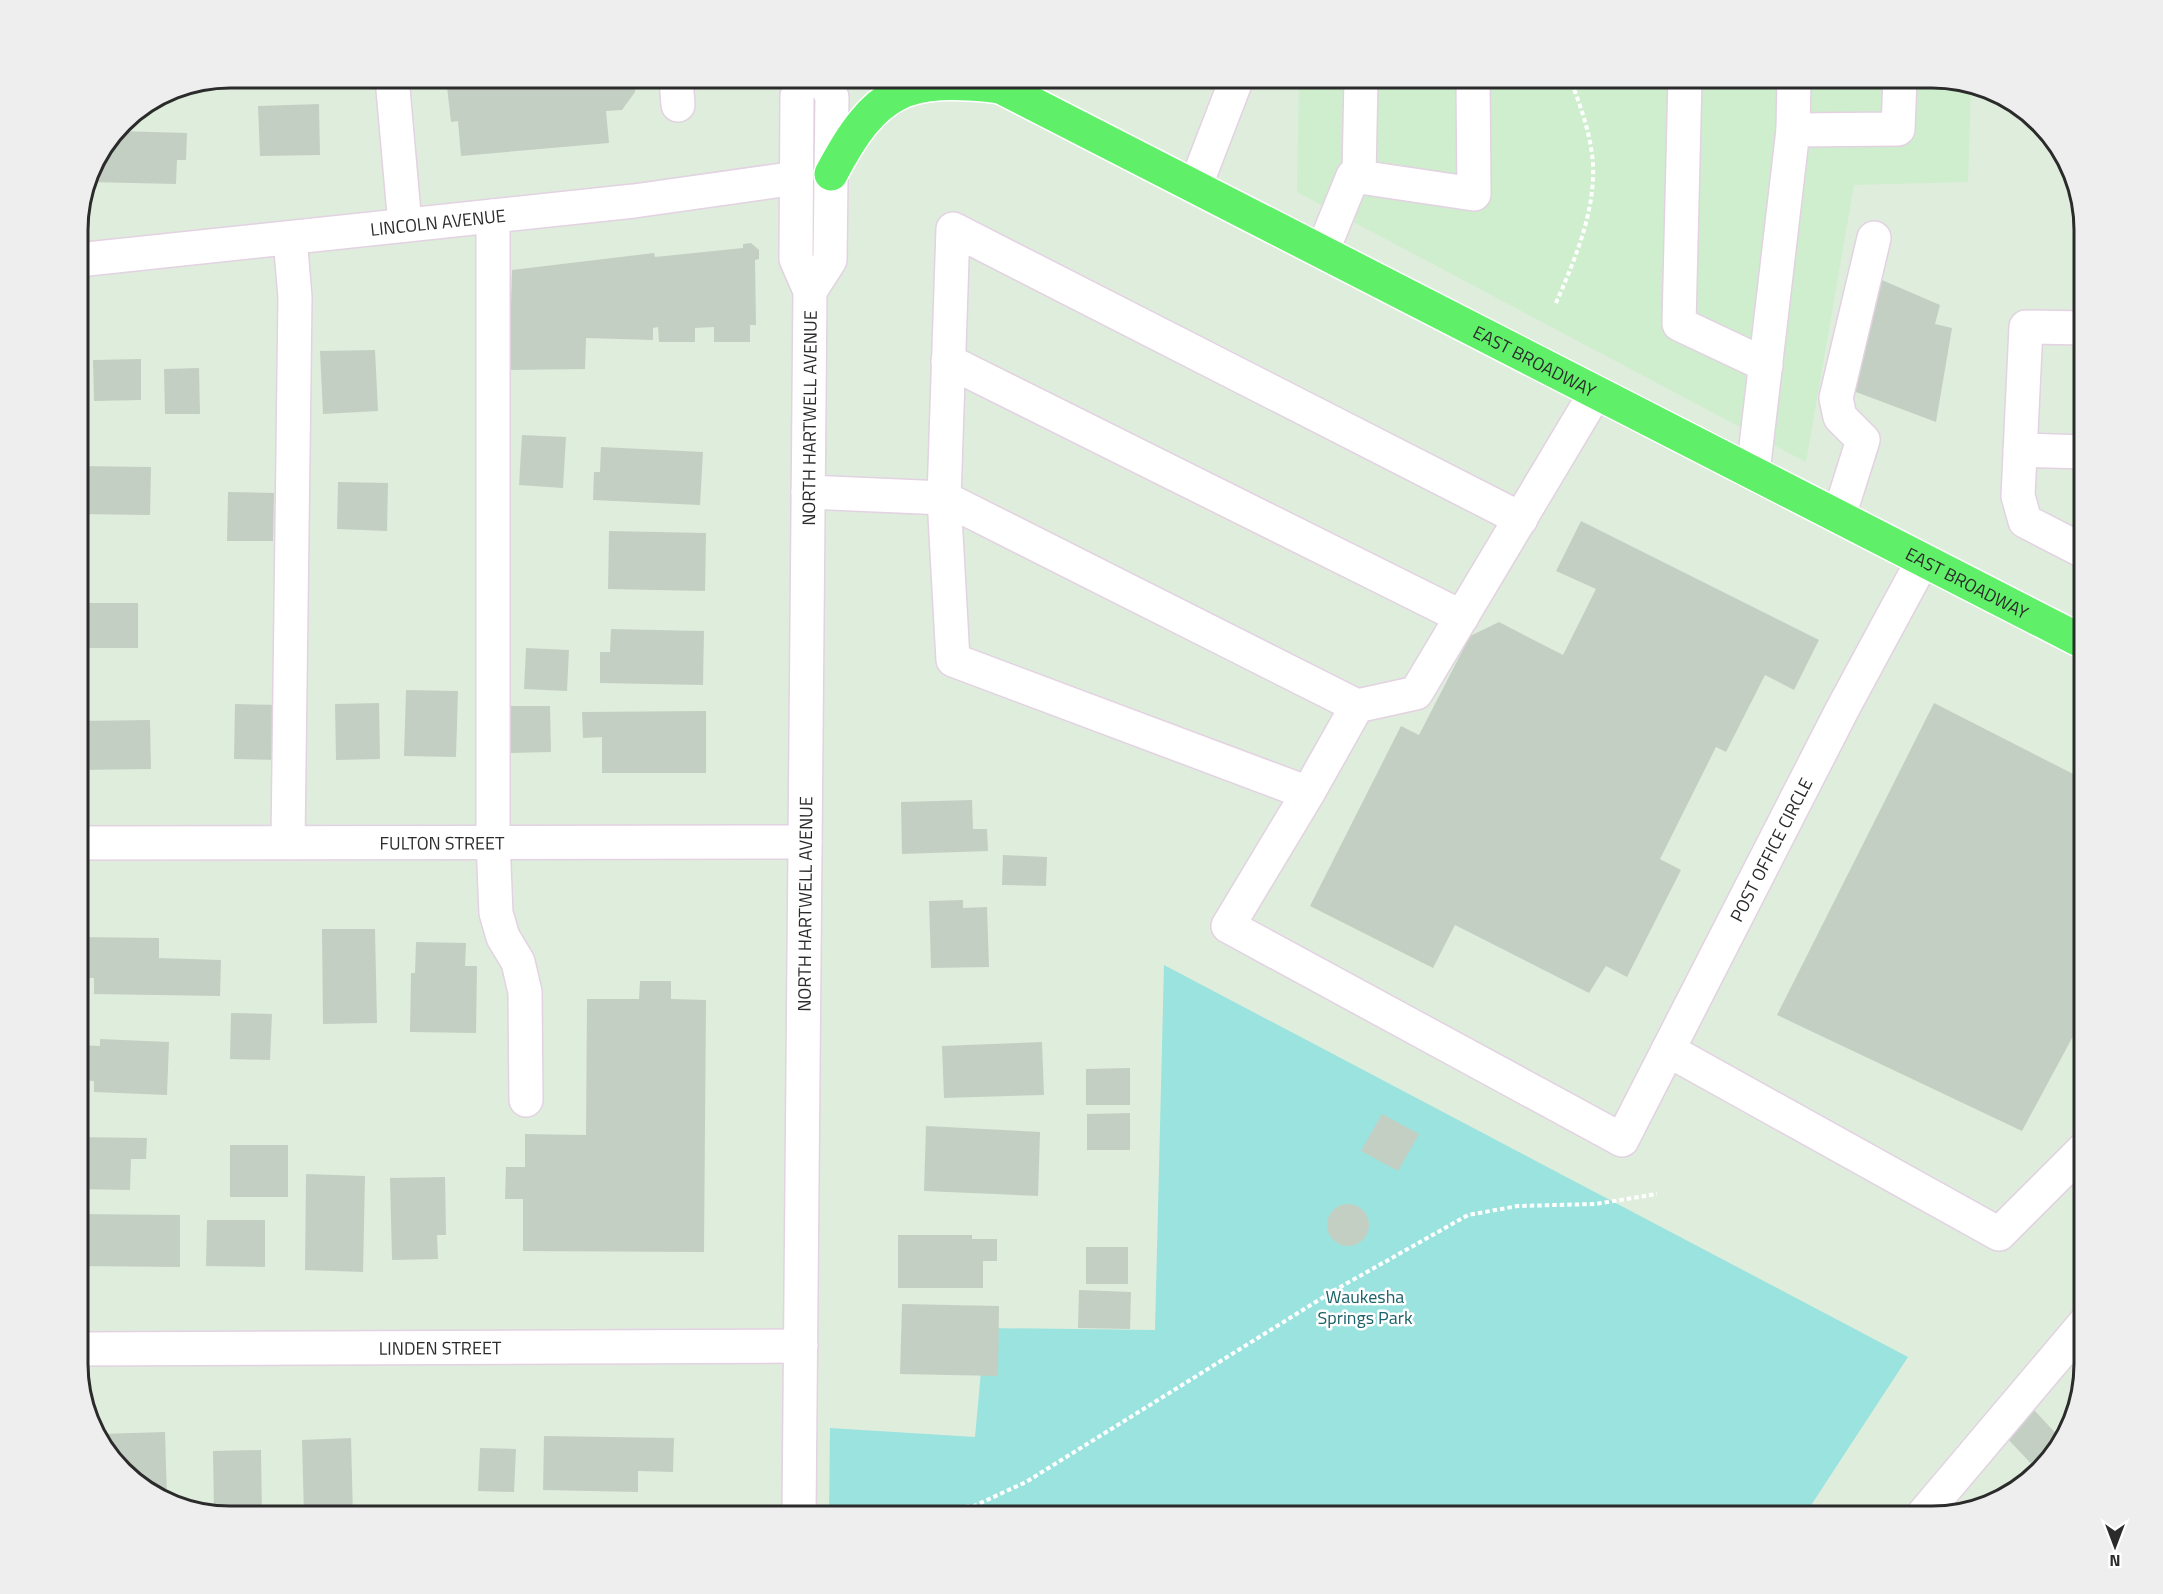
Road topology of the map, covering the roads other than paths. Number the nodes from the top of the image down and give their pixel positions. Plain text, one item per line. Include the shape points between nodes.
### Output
1 (393, 89) edge
2 (799, 89) edge
3 (828, 89) edge
4 (906, 89) edge
5 (1004, 89) edge
6 (1233, 89) edge
7 (1361, 89) edge
8 (1473, 89) edge
9 (1685, 89) edge
10 (1794, 89) edge
11 (1900, 89) edge
12 (1793, 130) junction
13 (831, 174) junction
14 (1359, 176) junction
15 (796, 178) junction
16 (1195, 187) junction
17 (493, 216) junction
18 (405, 225) junction
19 (291, 238) junction
20 (1874, 238) dead end
21 (1322, 252) junction
22 (89, 259) edge
23 (810, 291) junction
24 (2074, 328) edge
25 (948, 361) junction
26 (1766, 365) junction
27 (1596, 393) junction
28 (2020, 450) junction
29 (2074, 452) edge
30 (1753, 472) junction
31 (808, 492) junction
32 (944, 498) junction
33 (1839, 516) junction
34 (1521, 519) junction
35 (2074, 546) edge
36 (1923, 560) junction
37 (1462, 616) junction
38 (2074, 637) edge
39 (1357, 706) junction
40 (1308, 793) junction
41 (288, 842) junction
42 (493, 842) junction
43 (805, 842) junction
44 (89, 843) edge
45 (1668, 1050) junction
46 (526, 1100) dead end
47 (2074, 1159) edge
48 (2074, 1336) edge
49 (801, 1346) junction
50 (89, 1349) edge
51 (799, 1506) edge
52 (1930, 1506) edge

1 - 18 street
2 - 15 street, NORTH HARTWELL AVENUE
3 - 13 street, NORTH HARTWELL AVENUE via 832,97
4 - 13 main road via 878,106 860,126
5 - 16 main road, EAST BROADWAY
6 - 16 street
7 - 14 street
8 - 14 street via 1474,194
9 - 26 street via 1679,324
10 - 12 street
11 - 12 street via 1898,129
12 - 26 street
13 - 23 street, NORTH HARTWELL AVENUE via 830,260
14 - 21 street via 1353,176
15 - 17 street, LINCOLN AVENUE
15 - 23 street, NORTH HARTWELL AVENUE via 796,259
16 - 21 main road, EAST BROADWAY
17 - 18 street, LINCOLN AVENUE
17 - 42 street
18 - 19 street, LINCOLN AVENUE
19 - 22 street, LINCOLN AVENUE
19 - 41 street via 295,297
20 - 33 street via 1836,398 1840,417 1863,440
21 - 27 main road, EAST BROADWAY
23 - 31 street, NORTH HARTWELL AVENUE
24 - 28 street via 2026,327
25 - 32 street
25 - 34 street via 953,229
25 - 37 street
26 - 30 street
27 - 30 main road, EAST BROADWAY
27 - 34 street
28 - 29 street
28 - 35 street via 2018,496 2025,521
30 - 33 main road, EAST BROADWAY
31 - 32 street
31 - 43 street, NORTH HARTWELL AVENUE
32 - 39 street
32 - 40 street via 953,660
33 - 36 main road, EAST BROADWAY
34 - 37 street
36 - 38 main road, EAST BROADWAY
36 - 45 street, POST OFFICE CIRCLE
37 - 39 street via 1416,693
39 - 40 street
40 - 45 street, POST OFFICE CIRCLE via 1228,926 1622,1140
41 - 42 street, FULTON STREET
41 - 44 street, FULTON STREET
42 - 43 street, FULTON STREET
42 - 46 street via 496,913 503,937 519,962 525,992
43 - 49 street, NORTH HARTWELL AVENUE
45 - 47 street via 1999,1234
48 - 52 street
49 - 50 street, LINDEN STREET
49 - 51 street, NORTH HARTWELL AVENUE

